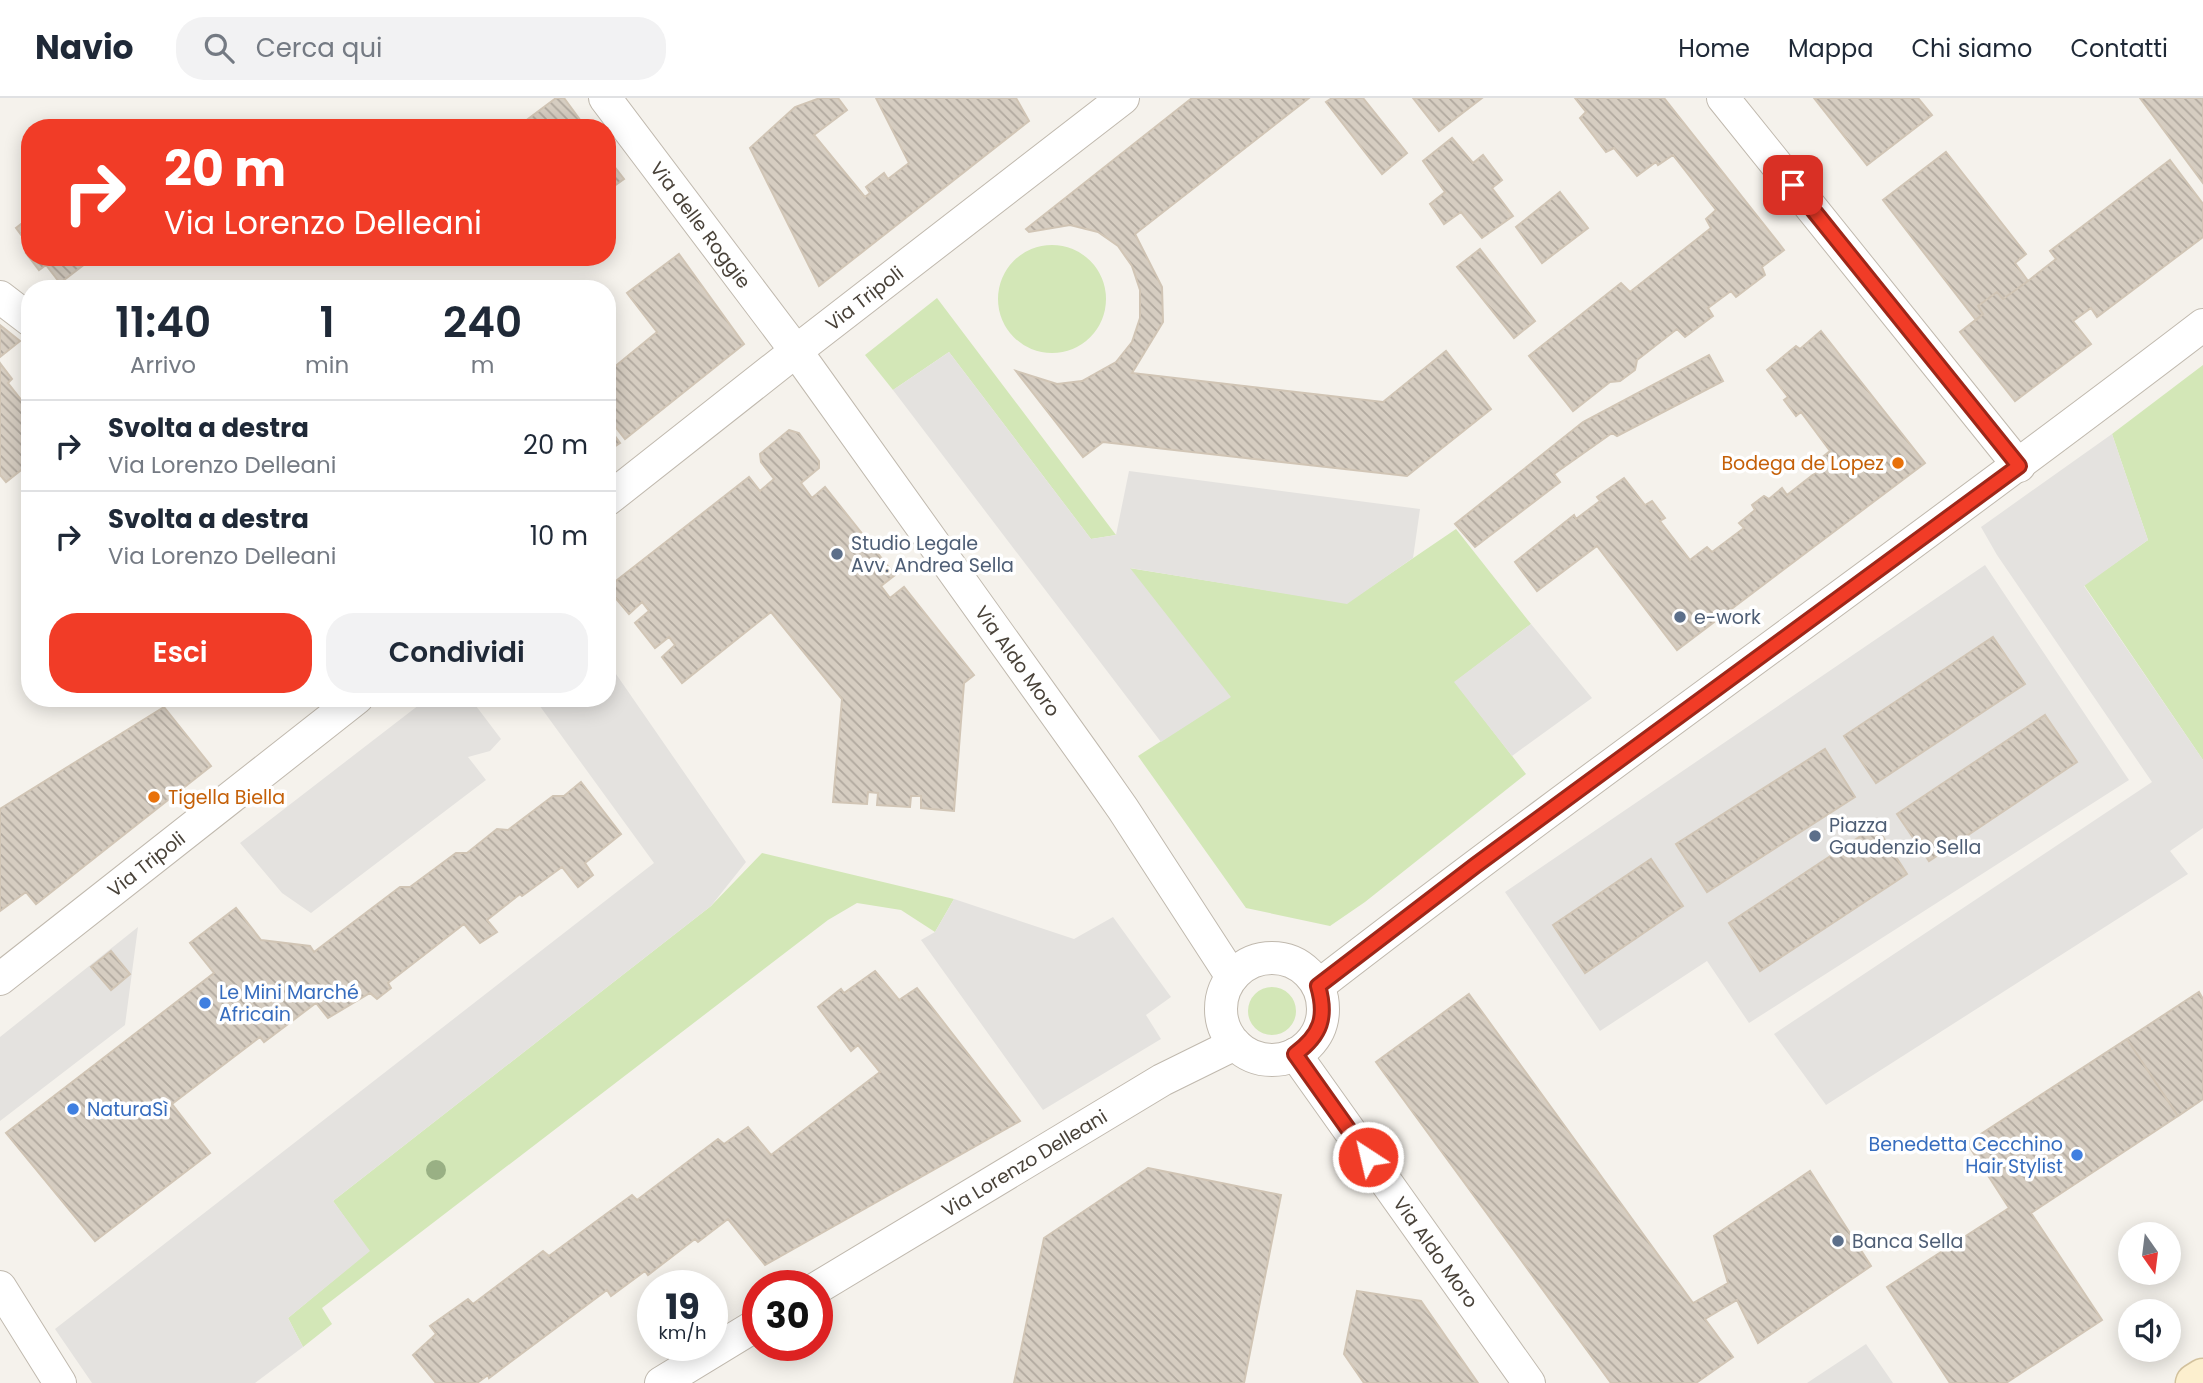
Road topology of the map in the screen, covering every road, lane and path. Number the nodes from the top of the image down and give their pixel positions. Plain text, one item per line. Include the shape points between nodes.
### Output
1 (605, 98) edge
2 (1123, 98) edge
3 (1723, 98) edge
4 (0, 297) edge
5 (21, 313) edge
6 (2203, 325) edge
7 (796, 351) junction
8 (2019, 466) junction
9 (616, 493) edge
10 (346, 707) edge
11 (1231, 977) junction
12 (0, 979) edge
13 (1318, 986) junction
14 (1235, 1044) junction
15 (1295, 1054) junction
16 (833, 1278) edge
17 (0, 1287) edge
18 (742, 1334) edge
19 (2203, 1378) edge
20 (60, 1383) edge
21 (661, 1383) edge
22 (1529, 1383) edge
23 (2195, 1383) edge

1 - 7 street, Via delle Roggie
2 - 7 street, Via Tripoli
3 - 8 street
4 - 5 street
6 - 8 street
7 - 9 street, Via Tripoli
7 - 11 street, Via Aldo Moro via 1124,809
8 - 13 street
10 - 12 street, Via Tripoli
11 - 13 street via 1260,959 1277,958 1308,972
11 - 14 street via 1221,1004 1226,1032
13 - 15 street via 1323,1002 1317,1033
14 - 15 street via 1263,1059
14 - 16 street, Via Lorenzo Delleani via 1162,1080
15 - 22 street, Via Aldo Moro
17 - 20 street
18 - 21 street
19 - 23 main road

